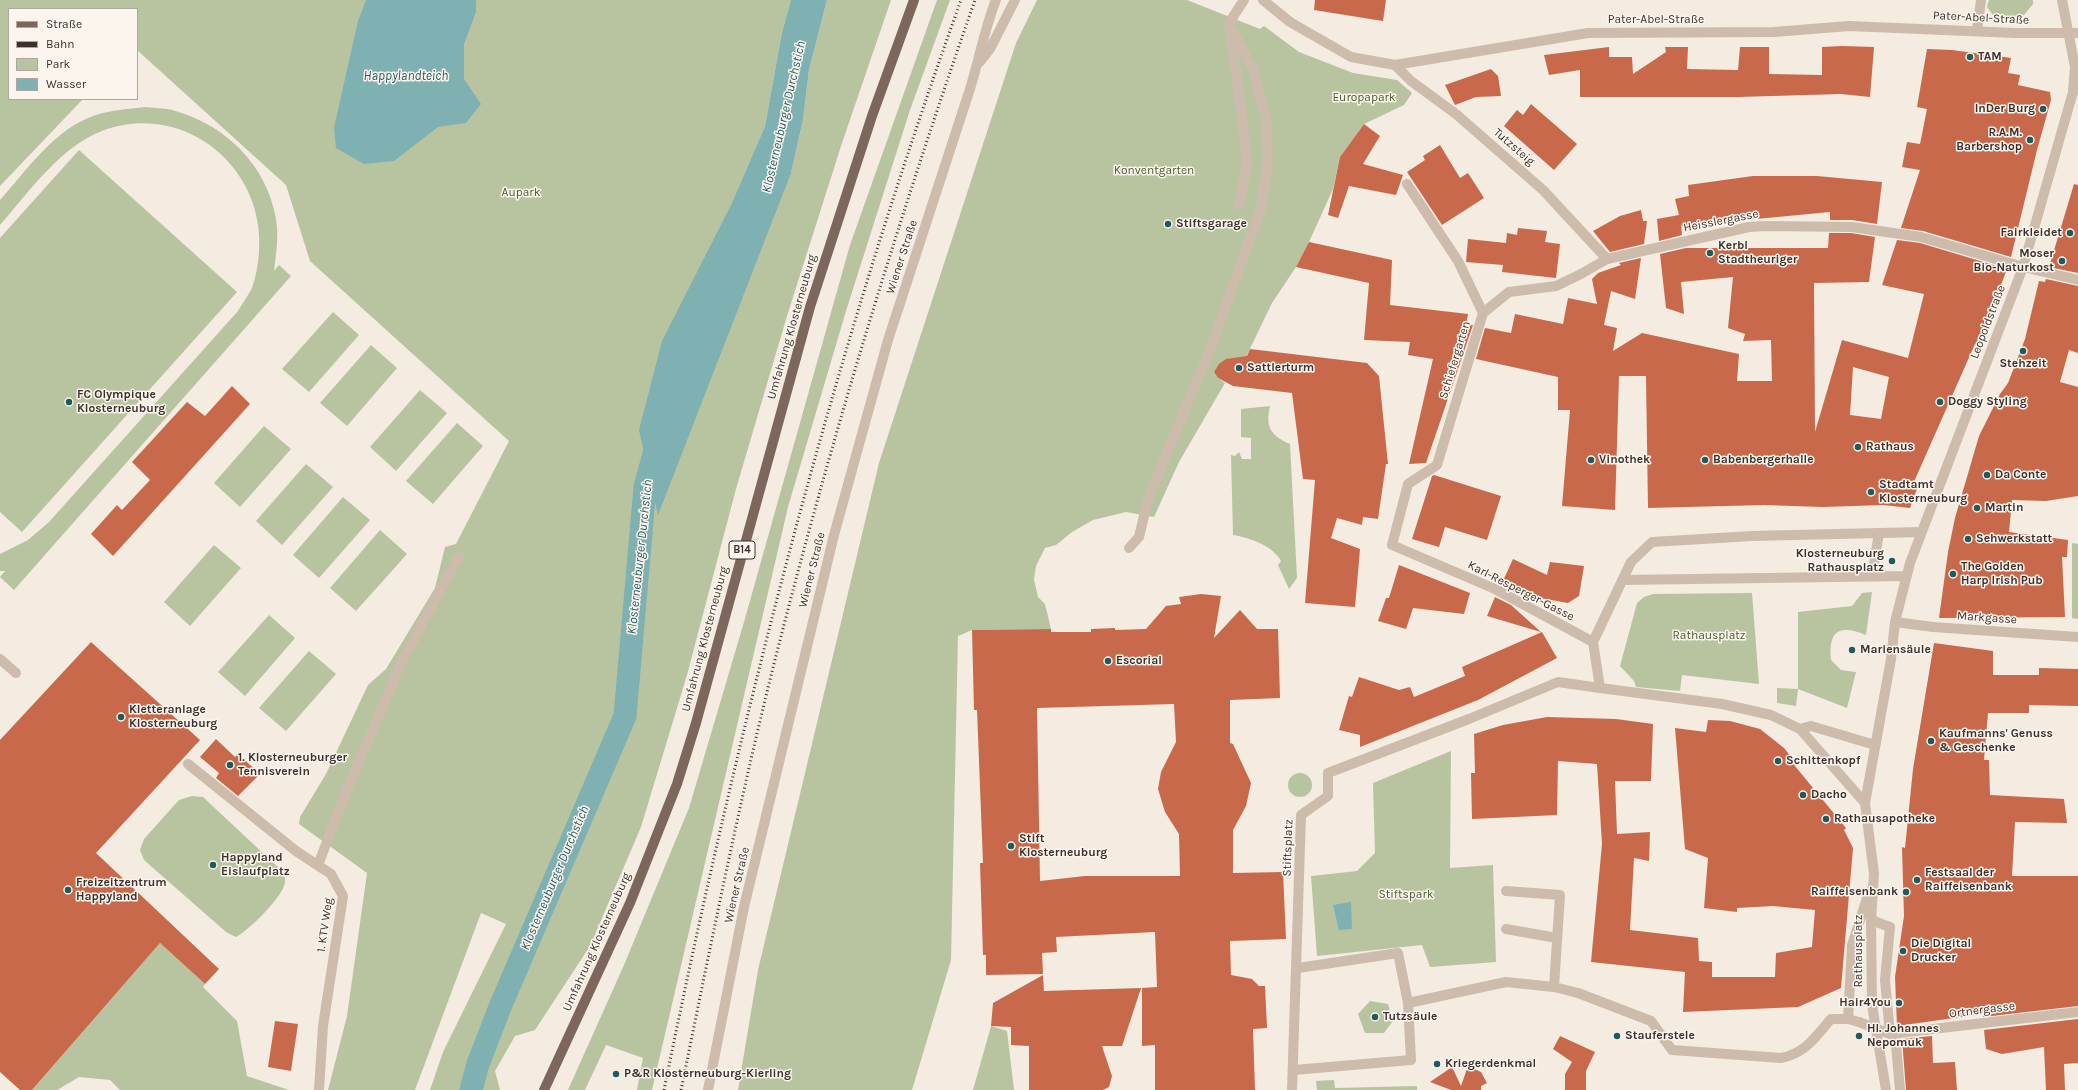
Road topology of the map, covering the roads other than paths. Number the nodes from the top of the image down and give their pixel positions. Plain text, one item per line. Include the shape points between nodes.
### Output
1 (914, 0) edge
2 (996, 0) edge
3 (1015, 0) edge
4 (1244, 0) edge
5 (1263, 0) edge
6 (1981, 0) edge
7 (2062, 0) edge
8 (1229, 23) junction
9 (1977, 30) junction
10 (2074, 33) edge
11 (978, 65) junction
12 (1395, 65) junction
13 (1407, 184) dead end
14 (1239, 205) dead end
15 (1606, 259) junction
16 (2024, 267) junction
17 (2078, 280) edge
18 (1484, 313) junction
19 (1922, 532) junction
20 (1879, 533) junction
21 (1392, 545) joint
22 (1129, 548) dead end
23 (459, 556) dead end
24 (1872, 576) junction
25 (1906, 576) junction
26 (1622, 580) junction
27 (1895, 622) junction
28 (2078, 637) edge
29 (1593, 642) junction
30 (0, 659) edge
31 (16, 673) dead end
32 (1600, 688) junction
33 (1800, 729) junction
34 (1875, 745) junction
35 (188, 764) dead end
36 (1866, 803) junction
37 (318, 865) junction
38 (1874, 874) junction
39 (1506, 890) dead end
40 (1871, 920) junction
41 (1506, 929) dead end
42 (1557, 938) junction
43 (1298, 968) junction
44 (1554, 987) junction
45 (1408, 1003) junction
46 (2078, 1012) edge
47 (1848, 1019) junction
48 (1893, 1034) junction
49 (1294, 1070) junction
50 (319, 1090) edge
51 (544, 1090) edge
52 (708, 1090) edge
53 (1292, 1090) edge
54 (1886, 1090) edge
55 (1900, 1090) edge

1 - 51 main road, Umfahrung Klosterneuburg / B14 via 872,116 810,307 677,784 630,903
2 - 11 street, Wiener Straße via 985,28
3 - 11 street, Wiener Straße via 990,49
4 - 8 street
5 - 12 street, Pater-Abel-Straße via 1290,22 1351,57
6 - 9 street
7 - 10 street, Leopoldstraße
8 - 14 street via 1247,164
8 - 22 street via 1253,69 1266,117 1268,161 1261,209 1211,347 1148,499 1139,537
9 - 10 street, Pater-Abel-Straße via 2015,34
9 - 12 street, Pater-Abel-Straße via 1849,26 1774,32 1588,33
10 - 16 street, Leopoldstraße via 2073,92
11 - 52 street, Wiener Straße via 888,340 834,535 744,907
12 - 15 street, Tutzsteig via 1543,190
13 - 18 street, Schiefergarten via 1458,261
15 - 16 street, Heisslergasse via 1749,227 1852,227 1921,237
15 - 18 street, Heisslergasse via 1556,286 1509,292
16 - 17 street, Heisslergasse
16 - 19 street, Leopoldstraße
18 - 21 street, Schiefergarten via 1437,465 1408,484
19 - 20 street
19 - 25 street, Rathausplatz
20 - 24 street
20 - 26 street via 1752,536 1652,542 1631,562
21 - 29 street, Karl-Resperger-Gasse via 1495,590
23 - 37 street via 403,659
24 - 25 street
24 - 26 street
25 - 27 street, Rathausplatz
26 - 29 street
27 - 28 street, Markgasse
27 - 34 street, Rathausplatz
29 - 32 street
30 - 31 street
32 - 33 street via 1722,704 1771,715
32 - 43 street, Stiftsplatz via 1558,682 1328,773 1328,796 1301,815
33 - 34 street via 1811,726
33 - 36 street
34 - 36 street, Rathausplatz
35 - 37 street, 1. KTV Weg
36 - 38 street, Rathausplatz
37 - 50 street, 1. KTV Weg via 331,874 343,896 323,1026
38 - 40 street, Rathausplatz
38 - 47 street, Rathausplatz via 1852,945
39 - 42 street via 1560,895
40 - 48 street via 1890,927 1885,980
40 - 54 street, Rathausplatz via 1872,1005
41 - 42 street
42 - 44 street
43 - 45 street via 1398,953
43 - 49 street, Stiftsplatz
44 - 45 street via 1506,982
44 - 47 street via 1578,993 1651,1021 1672,1050 1781,1058 1796,1055 1832,1019
45 - 49 street via 1411,1060
46 - 48 street, Ortnergasse
47 - 48 street, bridge
48 - 55 street
49 - 53 street, Stiftsplatz

